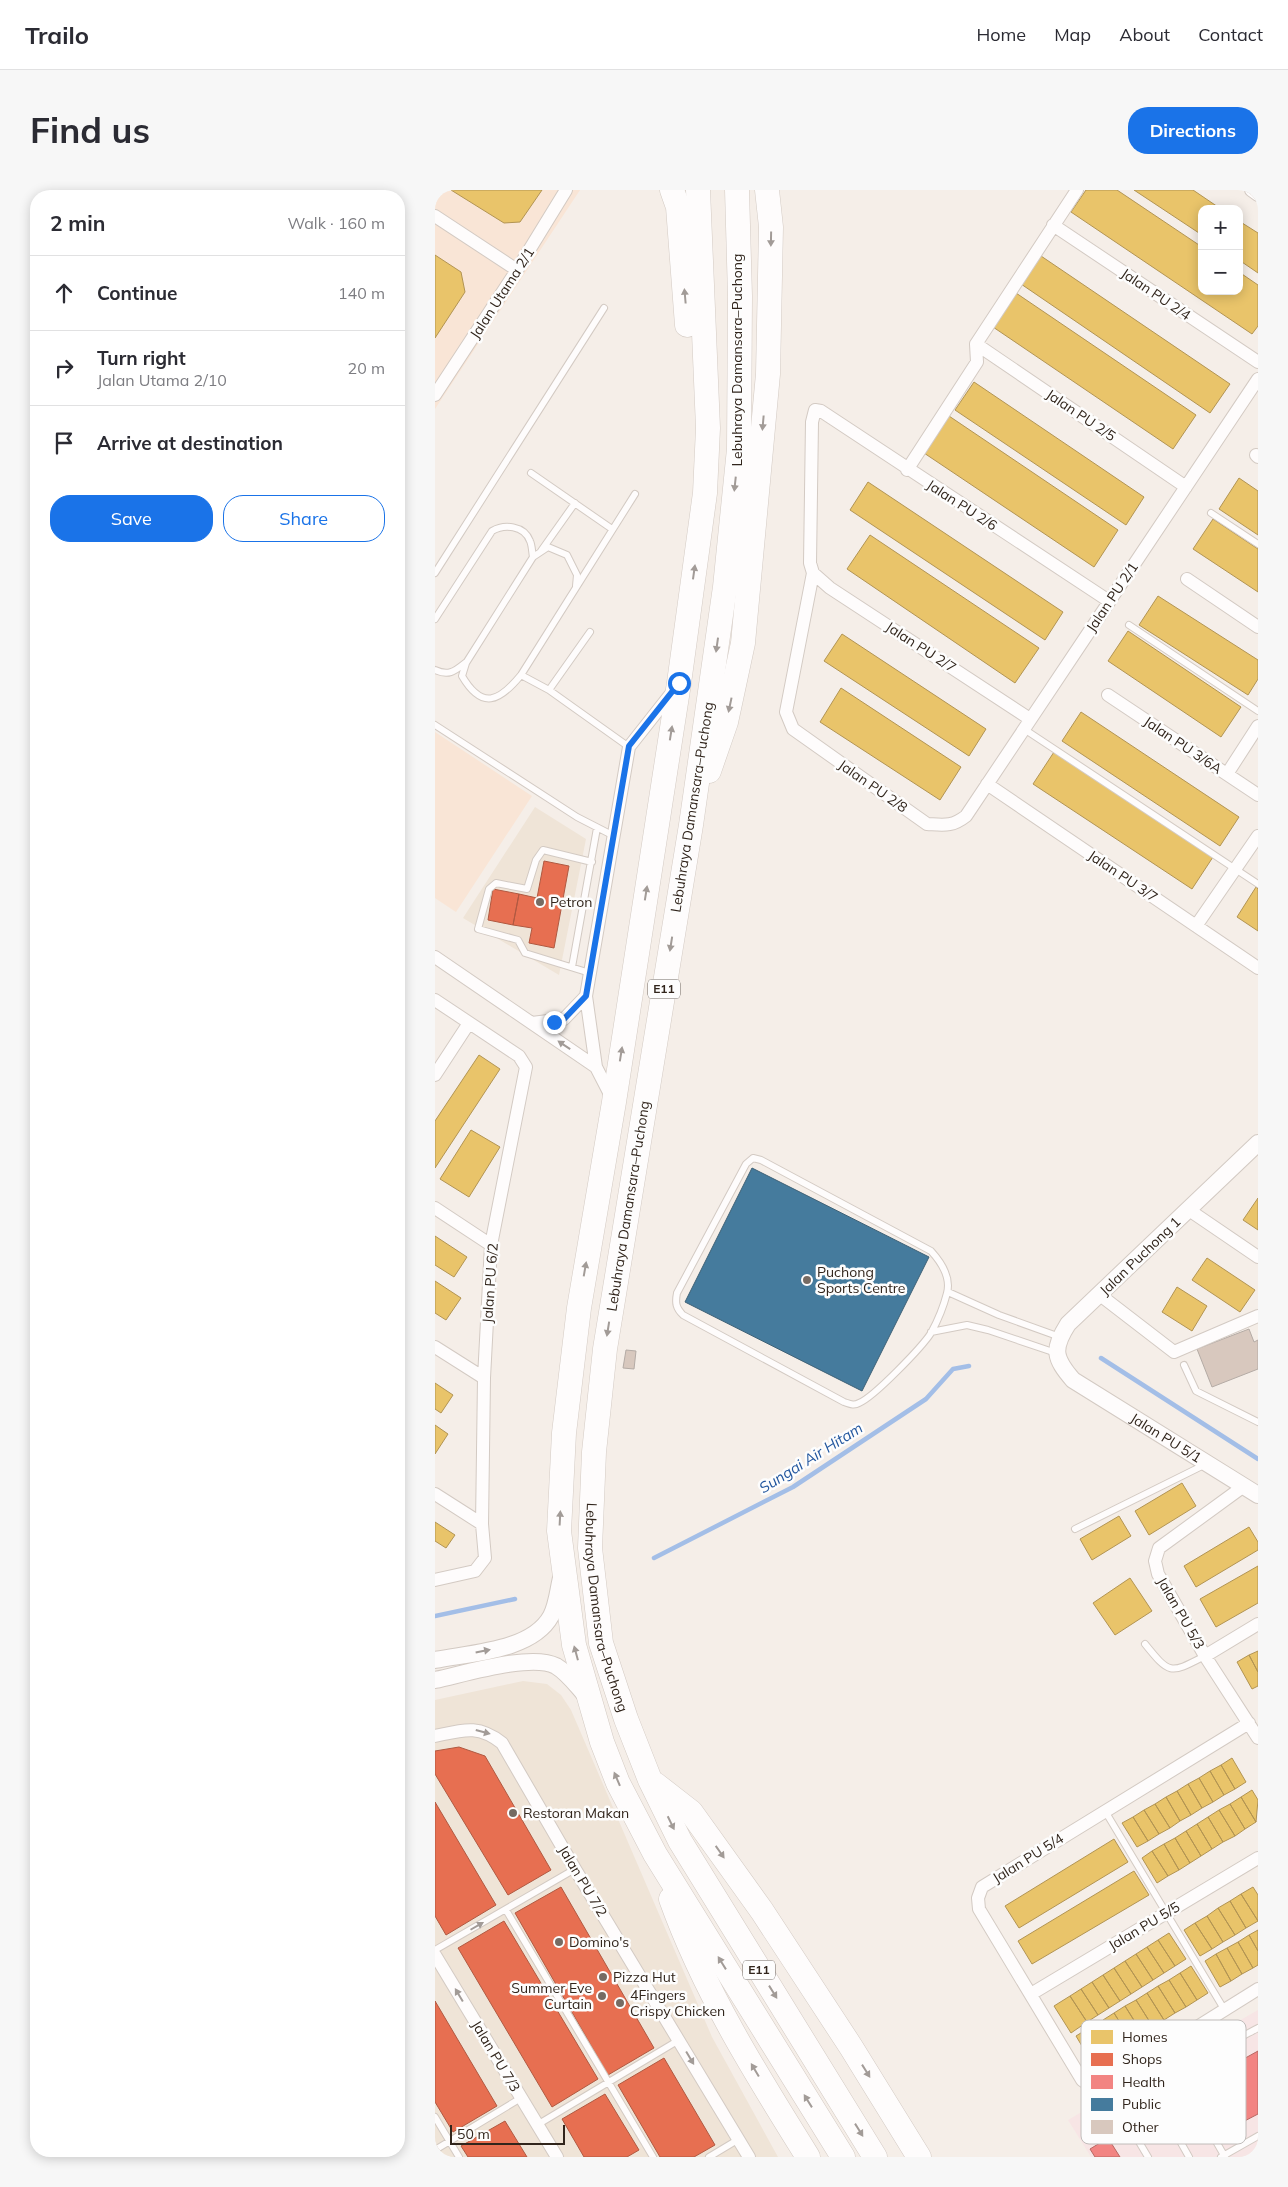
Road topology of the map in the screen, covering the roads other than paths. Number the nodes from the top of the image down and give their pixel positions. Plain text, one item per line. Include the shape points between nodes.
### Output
1 (566, 190) edge
2 (672, 190) edge
3 (698, 190) edge
4 (737, 190) edge
5 (767, 190) edge
6 (1077, 190) edge
7 (1251, 190) edge
8 (1258, 195) edge
9 (435, 216) edge
10 (1053, 225) junction
11 (517, 270) junction
12 (604, 308) dead end
13 (977, 344) junction
14 (1258, 362) edge
15 (1258, 379) edge
16 (435, 395) edge
17 (706, 412) junction
18 (907, 470) junction
19 (531, 473) dead end
20 (1186, 487) junction
21 (635, 494) dead end
22 (575, 503) junction
23 (1211, 513) dead end
24 (612, 530) junction
25 (1258, 544) edge
26 (540, 552) junction
27 (533, 557) junction
28 (435, 573) edge
29 (813, 573) junction
30 (1187, 580) dead end
31 (576, 586) junction
32 (1109, 601) junction
33 (435, 619) edge
34 (1129, 625) dead end
35 (1258, 627) edge
36 (590, 632) dead end
37 (466, 663) junction
38 (435, 670) edge
39 (521, 675) junction
40 (679, 683) junction
41 (549, 690) junction
42 (1108, 696) dead end
43 (1258, 711) edge
44 (1027, 724) junction
45 (435, 725) edge
46 (1258, 726) edge
47 (629, 746) junction
48 (1227, 774) junction
49 (987, 784) junction
50 (1258, 795) edge
51 (966, 816) joint
52 (691, 825) junction
53 (597, 828) junction
54 (614, 836) junction
55 (1258, 836) edge
56 (592, 862) junction
57 (1236, 869) junction
58 (1258, 884) edge
59 (1196, 926) junction
60 (435, 957) edge
61 (572, 967) junction
62 (1258, 968) edge
63 (590, 973) junction
64 (586, 996) junction
65 (435, 1000) edge
66 (469, 1023) junction
67 (532, 1023) junction
68 (596, 1067) junction
69 (435, 1075) edge
70 (614, 1102) junction
71 (1258, 1143) edge
72 (435, 1208) edge
73 (1189, 1210) junction
74 (491, 1245) junction
75 (1258, 1257) edge
76 (948, 1292) junction
77 (1100, 1295) junction
78 (1258, 1316) edge
79 (931, 1332) junction
80 (1060, 1337) junction
81 (435, 1347) edge
82 (1056, 1353) junction
83 (1184, 1365) dead end
84 (484, 1378) junction
85 (1258, 1422) edge
86 (1208, 1463) junction
87 (1244, 1486) junction
88 (435, 1494) edge
89 (1258, 1495) edge
90 (482, 1524) junction
91 (1075, 1529) dead end
92 (564, 1566) junction
93 (435, 1580) edge
94 (1258, 1624) edge
95 (1145, 1644) dead end
96 (1205, 1656) junction
97 (435, 1660) edge
98 (435, 1680) edge
99 (589, 1700) junction
100 (1249, 1723) junction
101 (435, 1736) edge
102 (1258, 1738) edge
103 (650, 1780) junction
104 (1105, 1811) junction
105 (655, 1854) junction
106 (1258, 1858) edge
107 (575, 1869) junction
108 (507, 1910) junction
109 (1166, 1913) junction
110 (435, 1950) edge
111 (435, 1955) edge
112 (1258, 1989) edge
113 (1031, 1994) junction
114 (1225, 2009) junction
115 (1208, 2020) edge
116 (1258, 2028) edge
117 (1246, 2035) edge
118 (679, 2040) junction
119 (1081, 2077) edge
120 (608, 2082) junction
121 (521, 2098) junction
122 (435, 2117) edge
123 (537, 2125) junction
124 (1258, 2136) edge
125 (739, 2139) junction
126 (450, 2141) junction
127 (1246, 2143) edge
128 (1140, 2144) edge
129 (1182, 2144) edge
130 (1216, 2144) edge
131 (1244, 2144) edge
132 (435, 2150) edge
133 (1223, 2156) edge
134 (459, 2157) edge
135 (557, 2157) edge
136 (653, 2157) edge
137 (709, 2157) edge
138 (749, 2157) edge
139 (808, 2157) edge
140 (843, 2157) edge
141 (875, 2157) edge
142 (919, 2157) edge
143 (1148, 2157) edge
144 (1189, 2157) edge

1 - 11 street, Jalan Utama 2/1
17 -> 2 highway via 695,382 689,344 678,207
3 - 17 highway, E11
4 -> 52 highway, Lebuhraya Damansara–Puchong / E11 via 739,449 725,587
5 -> 52 highway via 771,227 768,374 743,643 727,722
6 - 10 street
7 - 8 street
9 - 11 street
10 - 13 street
10 - 14 street, Jalan PU 2/4
11 - 16 street, Jalan Utama 2/1
12 - 28 lane
13 - 18 street via 977,362
13 - 20 street, Jalan PU 2/5
15 - 20 street, Jalan PU 2/1
40 -> 17 highway, E11 via 705,493
18 - 29 street, Jalan PU 2/6 via 815,410 812,422 810,553
18 - 32 street, Jalan PU 2/6
19 - 22 lane
20 - 32 street, Jalan PU 2/1
21 - 24 lane
22 - 24 lane
22 - 26 lane
23 - 25 lane
24 - 31 lane
26 - 27 lane
26 - 31 lane via 548,548 567,555 574,567
27 - 33 lane via 530,541 524,532 512,527 499,527 492,531
27 - 37 lane
29 - 44 street, Jalan PU 2/7
29 - 51 street, Jalan PU 2/8 via 786,712 793,729 927,824 955,824
30 - 35 street
31 - 39 lane
32 - 44 street, Jalan PU 2/1
34 - 43 lane
36 - 41 lane
37 - 38 lane via 453,673
37 - 39 lane via 462,676 465,681 477,694 489,699 495,699 509,689
39 - 41 lane
40 - 47 street
70 -> 40 highway, E11
41 - 47 lane
42 - 48 street, Jalan PU 3/6A
44 - 49 street, Jalan PU 2/1
44 - 57 lane
45 - 53 lane
46 - 48 street
47 - 54 street
48 - 50 street, Jalan PU 3/6A
49 - 51 street, Jalan PU 2/1
49 - 59 street, Jalan PU 3/7
52 -> 103 highway, Lebuhraya Damansara–Puchong / E11 via 605,1349 594,1452 591,1548 601,1643
53 - 54 lane
53 - 56 lane
54 - 63 street
55 - 57 street
56 - 61 lane
56 - 61 lane via 543,850 536,860 527,889 496,883 489,889 478,929 518,940 525,953
57 - 58 lane
57 - 59 street
59 - 62 street, Jalan PU 3/7
60 - 67 street
61 - 63 lane
63 - 64 street
64 - 67 street via 564,1019
64 - 68 street
65 - 66 street, Jalan PU 6/2
66 - 69 street
66 - 74 street, Jalan PU 6/2 via 519,1056 526,1067
68 -> 67 street
68 - 70 street
92 -> 70 highway, E11 via 559,1531 564,1433 579,1308
71 - 73 street, Jalan Puchong 1
72 - 74 street
73 - 75 street
73 - 77 street, Jalan Puchong 1
74 - 84 street, Jalan PU 6/2
76 - 79 lane
76 - 79 lane via 945,1274 931,1251 753,1158 746,1164 675,1302 683,1315 852,1405 874,1394
76 - 80 lane
77 - 78 street via 1174,1352
77 - 80 street, Jalan Puchong 1 via 1068,1324
79 - 82 lane via 967,1326
80 - 82 street, Jalan Puchong 1
81 - 84 street
82 - 86 street, Jalan PU 5/1 via 1061,1366 1073,1380
83 - 85 lane via 1196,1391
84 - 90 street, Jalan PU 6/2
86 - 87 street, Jalan PU 5/1
86 - 91 lane
87 - 89 street, Jalan PU 5/1
87 - 96 street, Jalan PU 5/3 via 1159,1548 1155,1561 1158,1574
88 - 90 street
90 - 93 street, Jalan PU 6/2 via 485,1558 481,1565 475,1571
97 -> 92 street via 512,1645 535,1635 552,1615
99 -> 92 highway, E11 via 574,1645
94 - 96 street
95 - 96 lane via 1161,1664 1170,1669 1179,1669
96 - 100 street, Jalan PU 5/3
98 - 99 street via 531,1660 555,1666
105 -> 99 highway, E11 via 618,1783
100 - 102 street, Jalan PU 5/3
100 - 104 street, Jalan PU 5/4
101 -> 107 street, Jalan PU 7/2 via 470,1729 488,1732 502,1742
103 -> 141 highway, Lebuhraya Damansara–Puchong / E11 via 680,1841
103 -> 142 highway via 691,1812 762,1912
104 - 109 lane
104 - 113 street, Jalan PU 5/4 via 982,1888 978,1898 979,1909
139 -> 105 highway via 715,2004 684,1936
140 -> 105 highway, E11
106 - 109 street, Jalan PU 5/5
107 - 108 lane
107 - 118 street, Jalan PU 7/2
110 -> 108 lane
108 - 120 lane
109 - 113 street, Jalan PU 5/5
109 - 114 lane
121 -> 111 street, Jalan PU 7/3
112 - 114 street
113 - 119 street, Jalan PU 5/4
114 - 115 street, Jalan PU 5/4
116 - 117 lane
118 - 120 lane
118 -> 125 street, Jalan PU 7/2
120 - 123 lane
120 - 136 lane
121 - 123 street, Jalan PU 7/3
121 - 126 lane
122 - 126 lane
123 - 135 street, Jalan PU 7/3
124 - 127 lane
125 - 137 lane
125 - 138 street, Jalan PU 7/2
126 - 132 lane
126 - 134 lane
128 - 143 lane
129 - 144 lane
130 - 133 lane
131 - 133 lane

